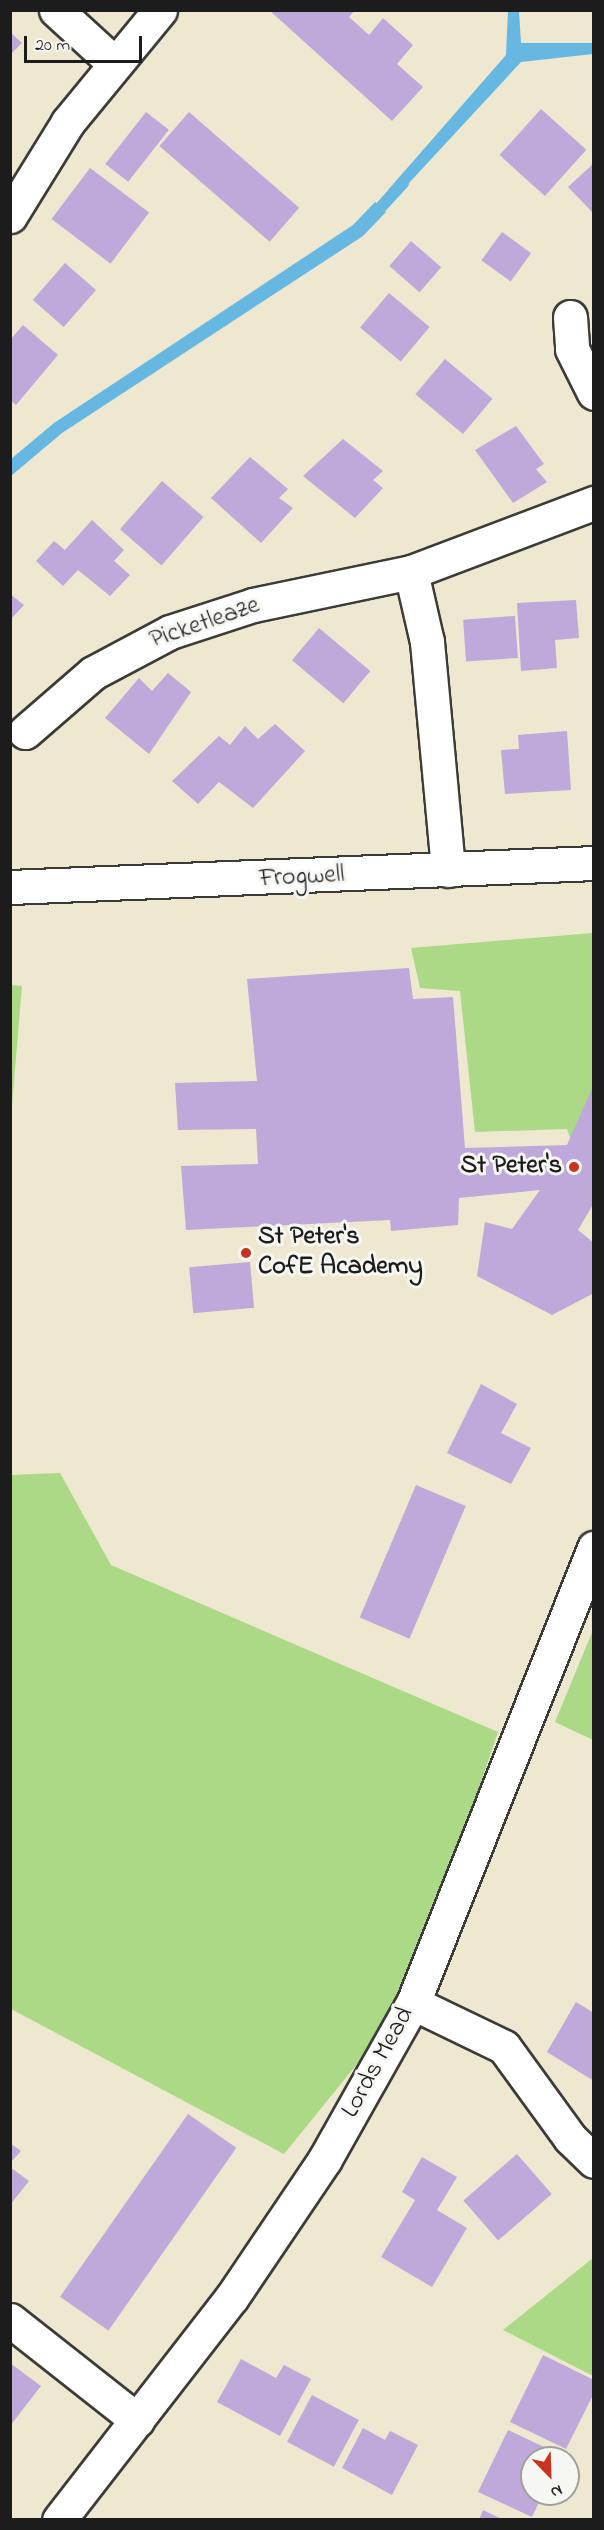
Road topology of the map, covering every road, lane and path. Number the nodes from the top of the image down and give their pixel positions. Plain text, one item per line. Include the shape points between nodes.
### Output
1 (56, 10) edge
2 (160, 10) edge
3 (116, 64) junction
4 (10, 216) edge
5 (570, 317) dead end
6 (594, 393) edge
7 (594, 503) edge
8 (411, 572) junction
9 (25, 732) dead end
10 (594, 863) edge
11 (448, 870) junction
12 (10, 887) edge
13 (594, 1548) edge
14 (413, 2003) junction
15 (594, 2161) edge
16 (10, 2320) edge
17 (137, 2420) junction
18 (59, 2520) edge

1 - 3 street
2 - 3 street
3 - 4 street via 68,122
5 - 6 street via 572,349
7 - 8 street, Picketleaze
8 - 9 street, Picketleaze via 253,605 170,632 93,673
8 - 11 street via 427,642
10 - 11 street, Frogwell
11 - 12 street, Frogwell
13 - 14 street, Lords Mead
14 - 15 street via 504,2048
14 - 17 street, Lords Mead via 325,2160 232,2297
16 - 17 street
17 - 18 street, Lords Mead

